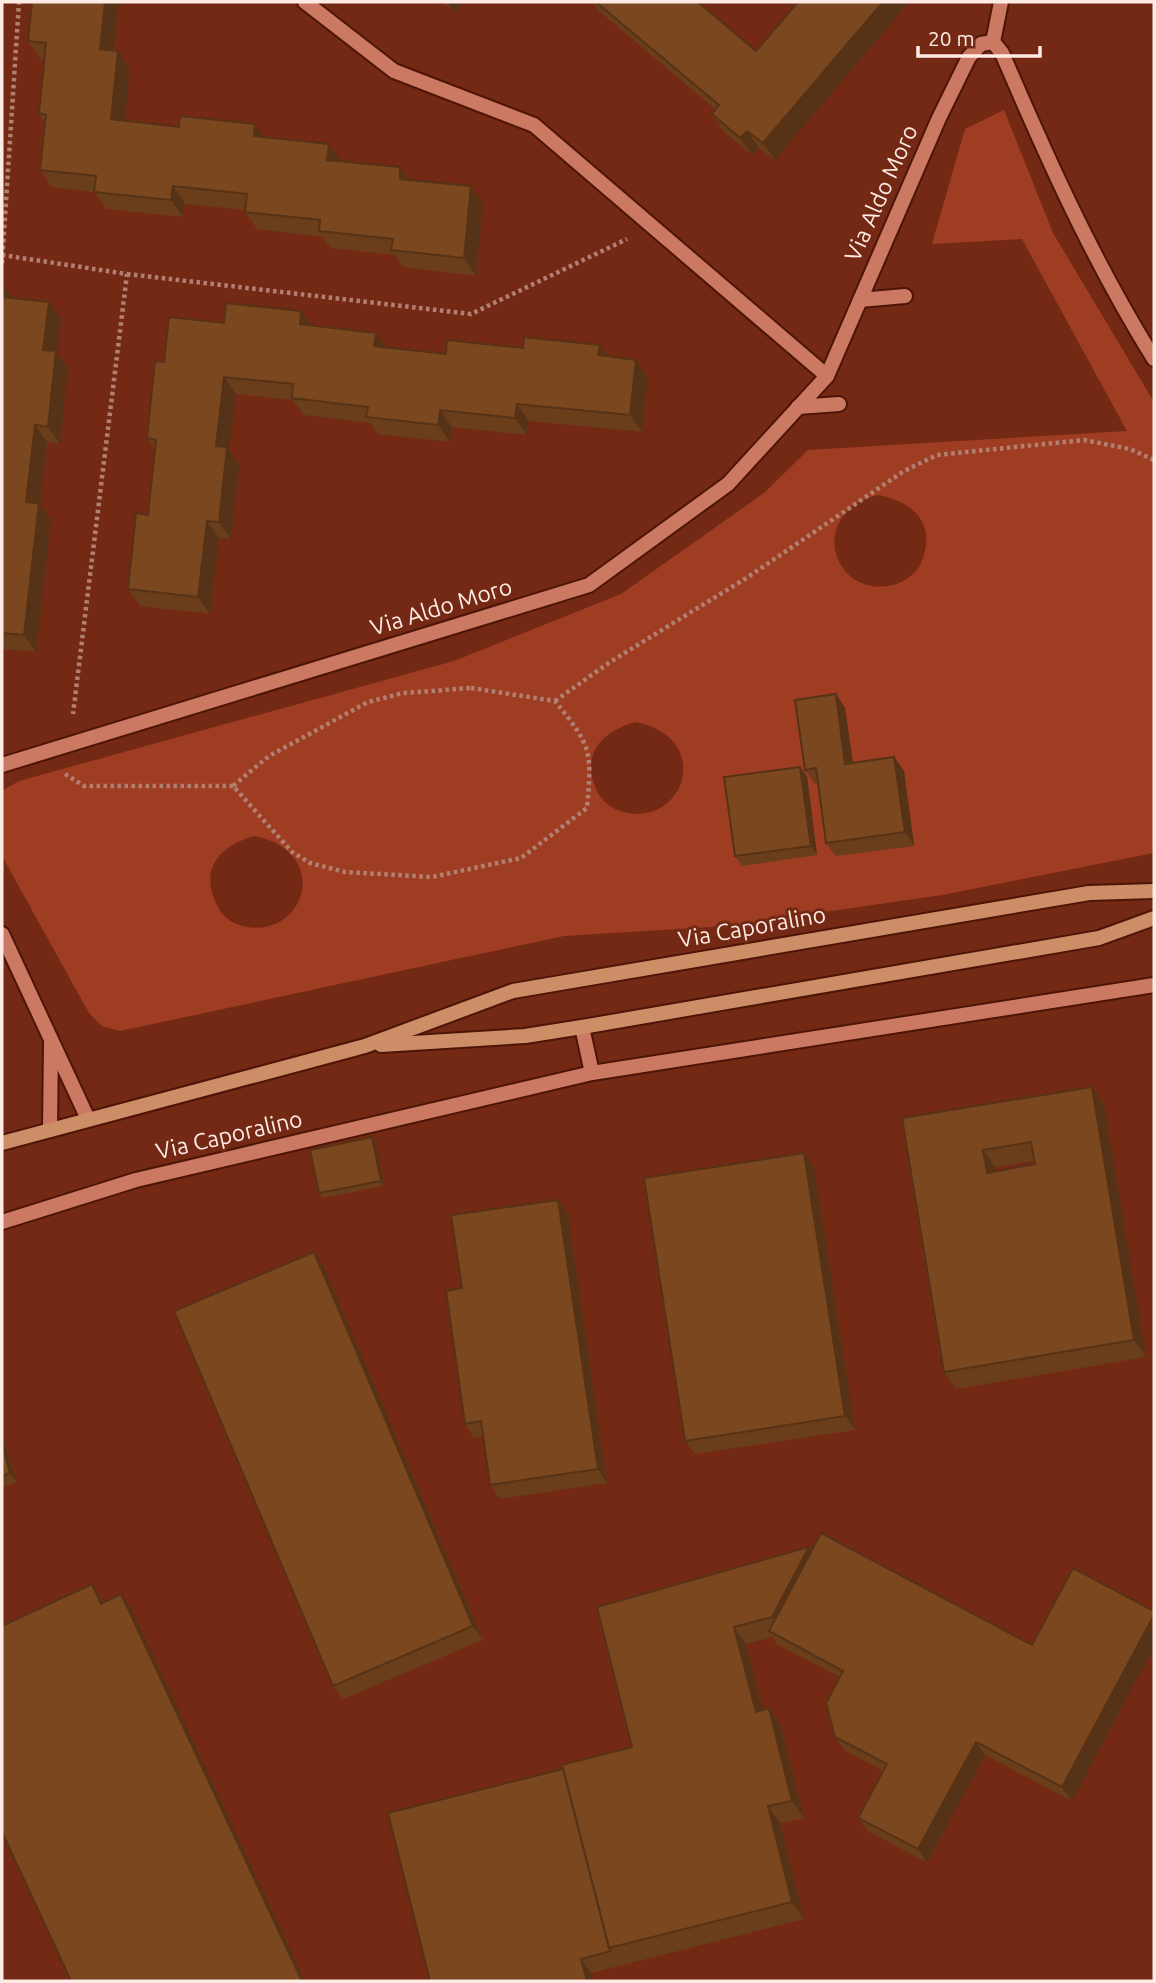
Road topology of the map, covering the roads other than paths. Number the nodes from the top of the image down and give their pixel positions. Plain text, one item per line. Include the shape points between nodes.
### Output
1 (305, 2) edge
2 (1001, 2) edge
3 (993, 42) junction
4 (905, 296) dead end
5 (860, 300) junction
6 (1154, 359) edge
7 (827, 376) junction
8 (839, 404) dead end
9 (798, 407) junction
10 (2, 765) edge
11 (1154, 891) edge
12 (1154, 918) edge
13 (2, 934) edge
14 (1154, 985) edge
15 (582, 1027) junction
16 (51, 1038) junction
17 (365, 1046) junction
18 (592, 1073) junction
19 (88, 1119) junction
20 (50, 1130) junction
21 (2, 1143) edge
22 (2, 1222) edge

1 - 7 street via 394,71 534,125
2 - 3 street
3 - 5 street, Via Aldo Moro via 981,44 969,57
3 - 6 street via 1002,52 1056,181
4 - 5 street
5 - 7 street, Via Aldo Moro
7 - 9 street, Via Aldo Moro
8 - 9 street
9 - 10 street, Via Aldo Moro via 728,484 589,585
11 - 17 street, Via Caporalino via 1089,893 513,991
12 - 15 street, Via Caporalino via 1099,938
13 - 16 street
14 - 18 street, Via Caporalino
15 - 17 street, Via Caporalino via 525,1036
15 - 18 street
16 - 19 street
16 - 20 street
17 - 19 street, Via Caporalino
18 - 22 street, Via Caporalino via 136,1181
19 - 20 street, Via Caporalino
20 - 21 street, Via Caporalino

